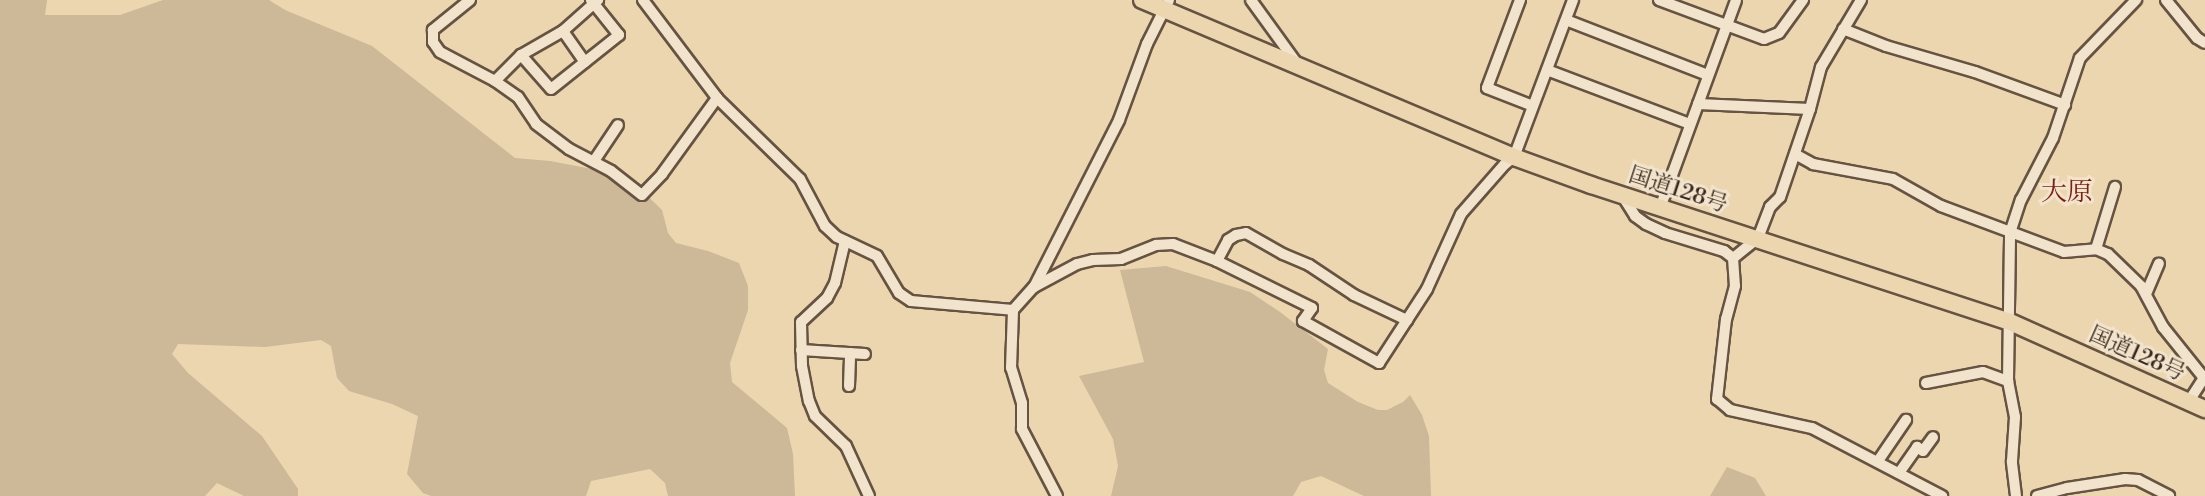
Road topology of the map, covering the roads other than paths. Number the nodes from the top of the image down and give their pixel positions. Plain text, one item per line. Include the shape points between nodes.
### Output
1 (470, 0) edge
2 (643, 0) edge
3 (1142, 0) edge
4 (1251, 0) edge
5 (1520, 0) edge
6 (1573, 0) edge
7 (1659, 0) edge
8 (1736, 0) edge
9 (1803, 0) edge
10 (1861, 0) edge
11 (2136, 0) edge
12 (2166, 0) edge
13 (595, 2) edge
14 (1167, 5) edge
15 (1566, 20) junction
16 (1726, 26) junction
17 (1843, 29) junction
18 (563, 32) junction
19 (2205, 43) edge
20 (521, 55) junction
21 (585, 62) junction
22 (1300, 68) junction
23 (1547, 70) junction
24 (1708, 75) junction
25 (495, 81) junction
26 (717, 98) junction
27 (1698, 104) junction
28 (2065, 105) junction
29 (1533, 106) junction
30 (1810, 109) junction
31 (1690, 124) junction
32 (618, 125) dead end
33 (1795, 154) junction
34 (1514, 157) junction
35 (594, 162) junction
36 (2115, 187) dead end
37 (1622, 195) junction
38 (1660, 208) junction
39 (2010, 232) junction
40 (1758, 238) junction
41 (844, 241) junction
42 (2096, 249) junction
43 (1734, 258) junction
44 (1217, 261) junction
45 (2159, 264) dead end
46 (1034, 287) junction
47 (2146, 294) junction
48 (1012, 310) junction
49 (1407, 320) junction
50 (2008, 321) junction
51 (801, 350) junction
52 (850, 353) junction
53 (865, 354) dead end
54 (2205, 377) edge
55 (2008, 381) junction
56 (1926, 383) dead end
57 (849, 386) dead end
58 (2189, 401) junction
59 (2205, 409) edge
60 (1906, 420) dead end
61 (1933, 437) dead end
62 (1878, 461) junction
63 (1899, 473) junction
64 (1923, 492) edge
65 (2065, 492) edge
66 (869, 496) edge
67 (1057, 496) edge
68 (1942, 496) edge
69 (2016, 496) edge
70 (2037, 496) edge
71 (2169, 496) edge

1 - 25 street via 433,30 433,42 440,52
2 - 26 street
3 - 14 highway, 国道128号
4 - 22 street
5 - 29 street via 1487,88
6 - 15 street
7 - 16 street
8 - 16 street
9 - 16 street via 1779,33 1770,38
10 - 17 street
11 - 28 street via 2080,58
12 - 19 street
13 - 18 street
13 - 21 street via 619,35
14 - 22 highway, 国道128号
14 - 46 street via 1147,44 1119,120
15 - 23 street
15 - 24 street
16 - 24 street
17 - 28 street
17 - 30 street via 1821,67
18 - 20 street
18 - 21 street
20 - 21 street via 551,89
20 - 25 street
22 - 34 highway, 国道128号
23 - 29 street
23 - 31 street
24 - 27 street
25 - 35 street via 518,97 536,124
26 - 35 street via 642,195
26 - 41 street via 800,179 825,226
27 - 30 street
27 - 31 street
28 - 39 street via 2054,138 2021,200
29 - 34 street
30 - 33 street
31 - 38 street
32 - 35 street
33 - 39 street via 1813,164 1893,180 1941,206
33 - 40 street via 1780,196 1770,207
34 - 37 highway, 国道128号
34 - 49 street via 1461,214 1442,260
36 - 42 street
37 - 38 highway, 国道128号
37 - 43 street via 1635,216 1646,224
38 - 40 highway, 国道128号
39 - 42 street via 2064,252
39 - 50 street
40 - 43 street
40 - 50 highway, 国道128号
41 - 48 street via 877,256 899,293 911,301
41 - 51 street via 835,283 827,298 801,322
42 - 47 street via 2114,258
43 - 62 street via 1735,286 1726,319 1719,403 1730,410 1812,428
44 - 46 street via 1173,244 1156,245 1120,260 1077,264
44 - 49 street via 1228,240 1246,233 1310,265 1354,295
44 - 49 street via 1312,308 1303,321 1378,363
45 - 47 street
46 - 48 street
47 - 54 street via 2163,327
48 - 67 street via 1011,368 1022,403 1022,429
50 - 55 street
50 - 58 highway, 国道128号
51 - 52 street
51 - 66 street via 815,416 846,446
52 - 53 street
52 - 57 street
54 - 58 street
55 - 56 street via 1983,372
55 - 69 street via 2015,417 2012,461
58 - 59 highway, 国道128号
60 - 62 street
61 - 63 street via 1923,451 1917,447
62 - 63 street
63 - 64 street
64 - 68 street
65 - 70 street
65 - 71 street via 2125,479 2139,480

